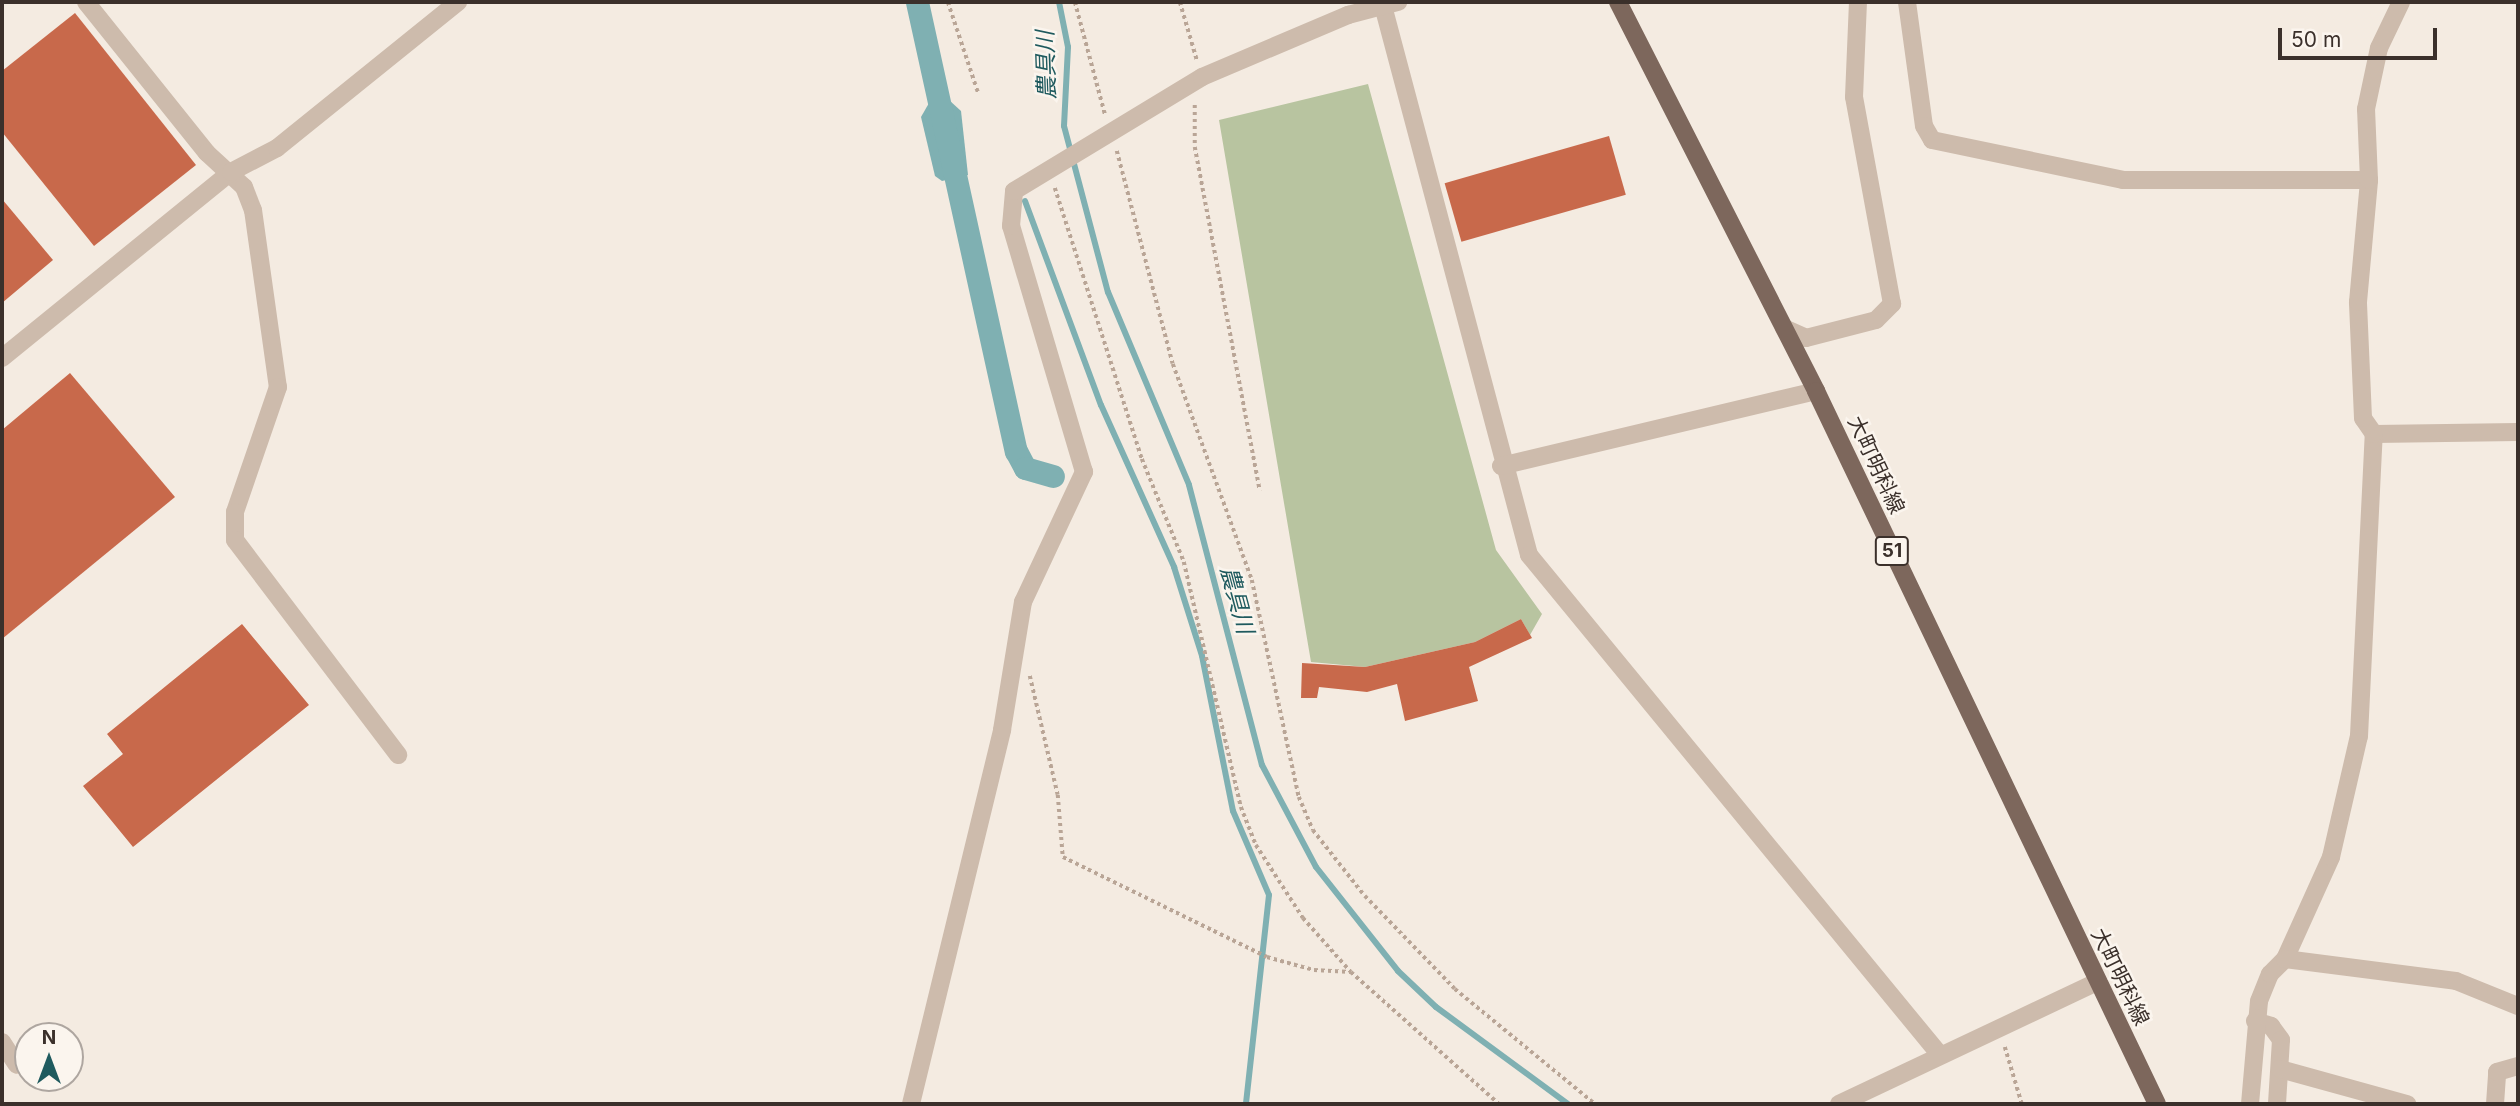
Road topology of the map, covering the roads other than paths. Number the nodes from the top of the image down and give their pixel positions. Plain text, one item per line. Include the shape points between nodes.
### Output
1 (86, 2) edge
2 (458, 2) edge
3 (1618, 2) edge
4 (1858, 2) edge
5 (1907, 2) edge
6 (2401, 2) edge
7 (1388, 3) edge
8 (230, 172) junction
9 (2369, 180) junction
10 (1784, 328) junction
11 (2, 358) edge
12 (1816, 391) junction
13 (2518, 432) edge
14 (2374, 434) junction
15 (1501, 466) junction
16 (398, 755) dead end
17 (2285, 959) junction
18 (2097, 982) junction
19 (2518, 1006) edge
20 (2255, 1021) junction
21 (2, 1042) edge
22 (1940, 1055) junction
23 (14, 1059) edge
24 (2518, 1066) edge
25 (2280, 1069) junction
26 (911, 1104) edge
27 (1839, 1104) edge
28 (2157, 1104) edge
29 (2250, 1104) edge
30 (2277, 1104) edge
31 (2407, 1104) edge
32 (2495, 1104) edge

1 - 8 street via 207,153
2 - 8 street via 277,148
3 - 10 main road, 大町明科線 / 51
4 - 10 street via 1854,97 1892,304 1876,320 1807,338
5 - 9 street via 1923,126 1932,139 2123,180
6 - 9 street via 2379,48 2366,109
7 - 15 street
7 - 26 street via 1202,77 1026,180 1008,206 1084,472 1071,510 1036,571 1015,643 1002,730
8 - 11 street
8 - 16 street via 253,209 278,373 234,512 234,540
9 - 14 street via 2358,302 2363,418
10 - 12 main road, 大町明科線 / 51
12 - 15 street
12 - 18 main road, 大町明科線 / 51
13 - 14 street
14 - 17 street via 2352,780 2330,857
15 - 22 street via 1517,527 1540,571
17 - 19 street via 2456,981
17 - 20 street via 2270,974
18 - 22 street
18 - 28 main road, 大町明科線 / 51
20 - 25 street via 2281,1040
20 - 29 street
21 - 23 street
22 - 27 street
24 - 32 street via 2497,1072
25 - 30 street
25 - 31 street

